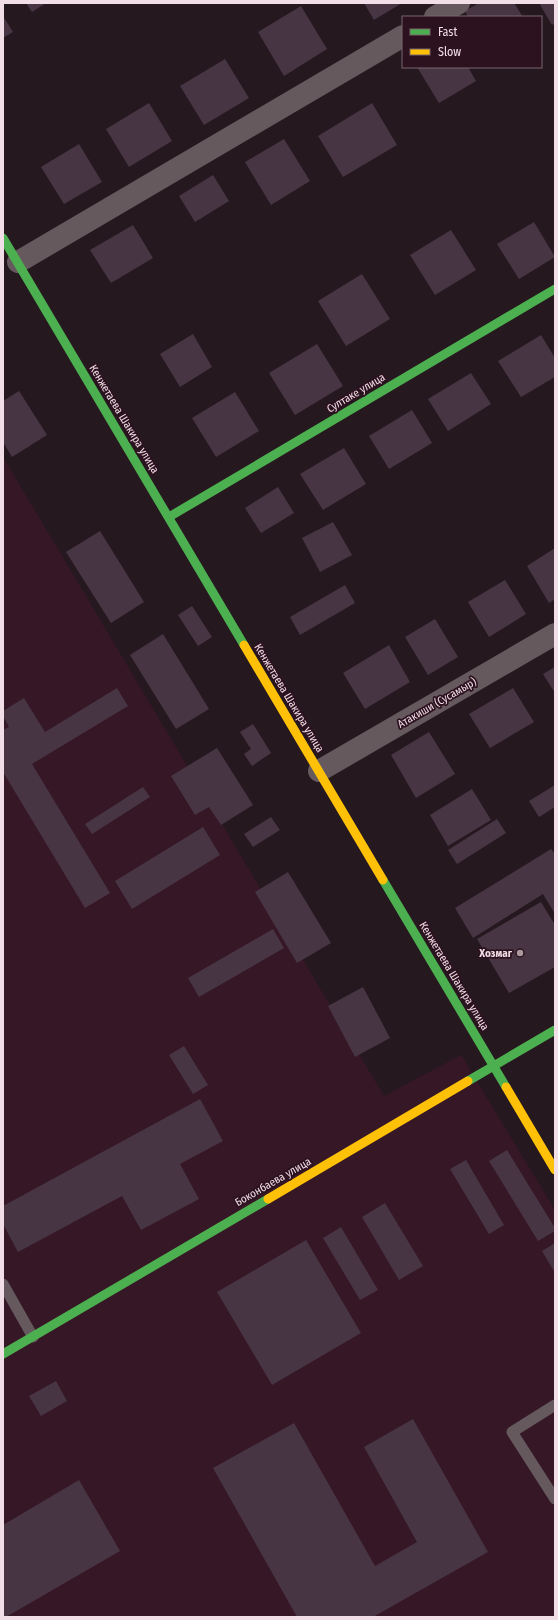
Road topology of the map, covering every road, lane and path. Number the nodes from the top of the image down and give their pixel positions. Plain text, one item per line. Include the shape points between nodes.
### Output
1 (459, 3) edge
2 (437, 16) edge
3 (402, 37) edge
4 (3, 238) edge
5 (18, 262) junction
6 (555, 289) edge
7 (169, 517) junction
8 (555, 634) edge
9 (319, 771) junction
10 (555, 1030) edge
11 (494, 1066) junction
12 (555, 1170) edge
13 (3, 1284) edge
14 (33, 1336) junction
15 (3, 1354) edge
16 (555, 1405) edge
17 (555, 1499) edge

1 - 2 street
3 - 5 street
4 - 5 street, Кенжетаева Шакира улица
5 - 7 street, Кенжетаева Шакира улица
6 - 7 street, Султаке улица
7 - 9 street, Кенжетаева Шакира улица
8 - 9 street, Атакиши (Сусамыр)
9 - 11 street, Кенжетаева Шакира улица
10 - 11 street, Боконбаева улица
11 - 12 street, Кенжетаева Шакира улица
11 - 14 street, Боконбаева улица
13 - 14 lane
14 - 15 street, Боконбаева улица
16 - 17 lane via 512,1432

